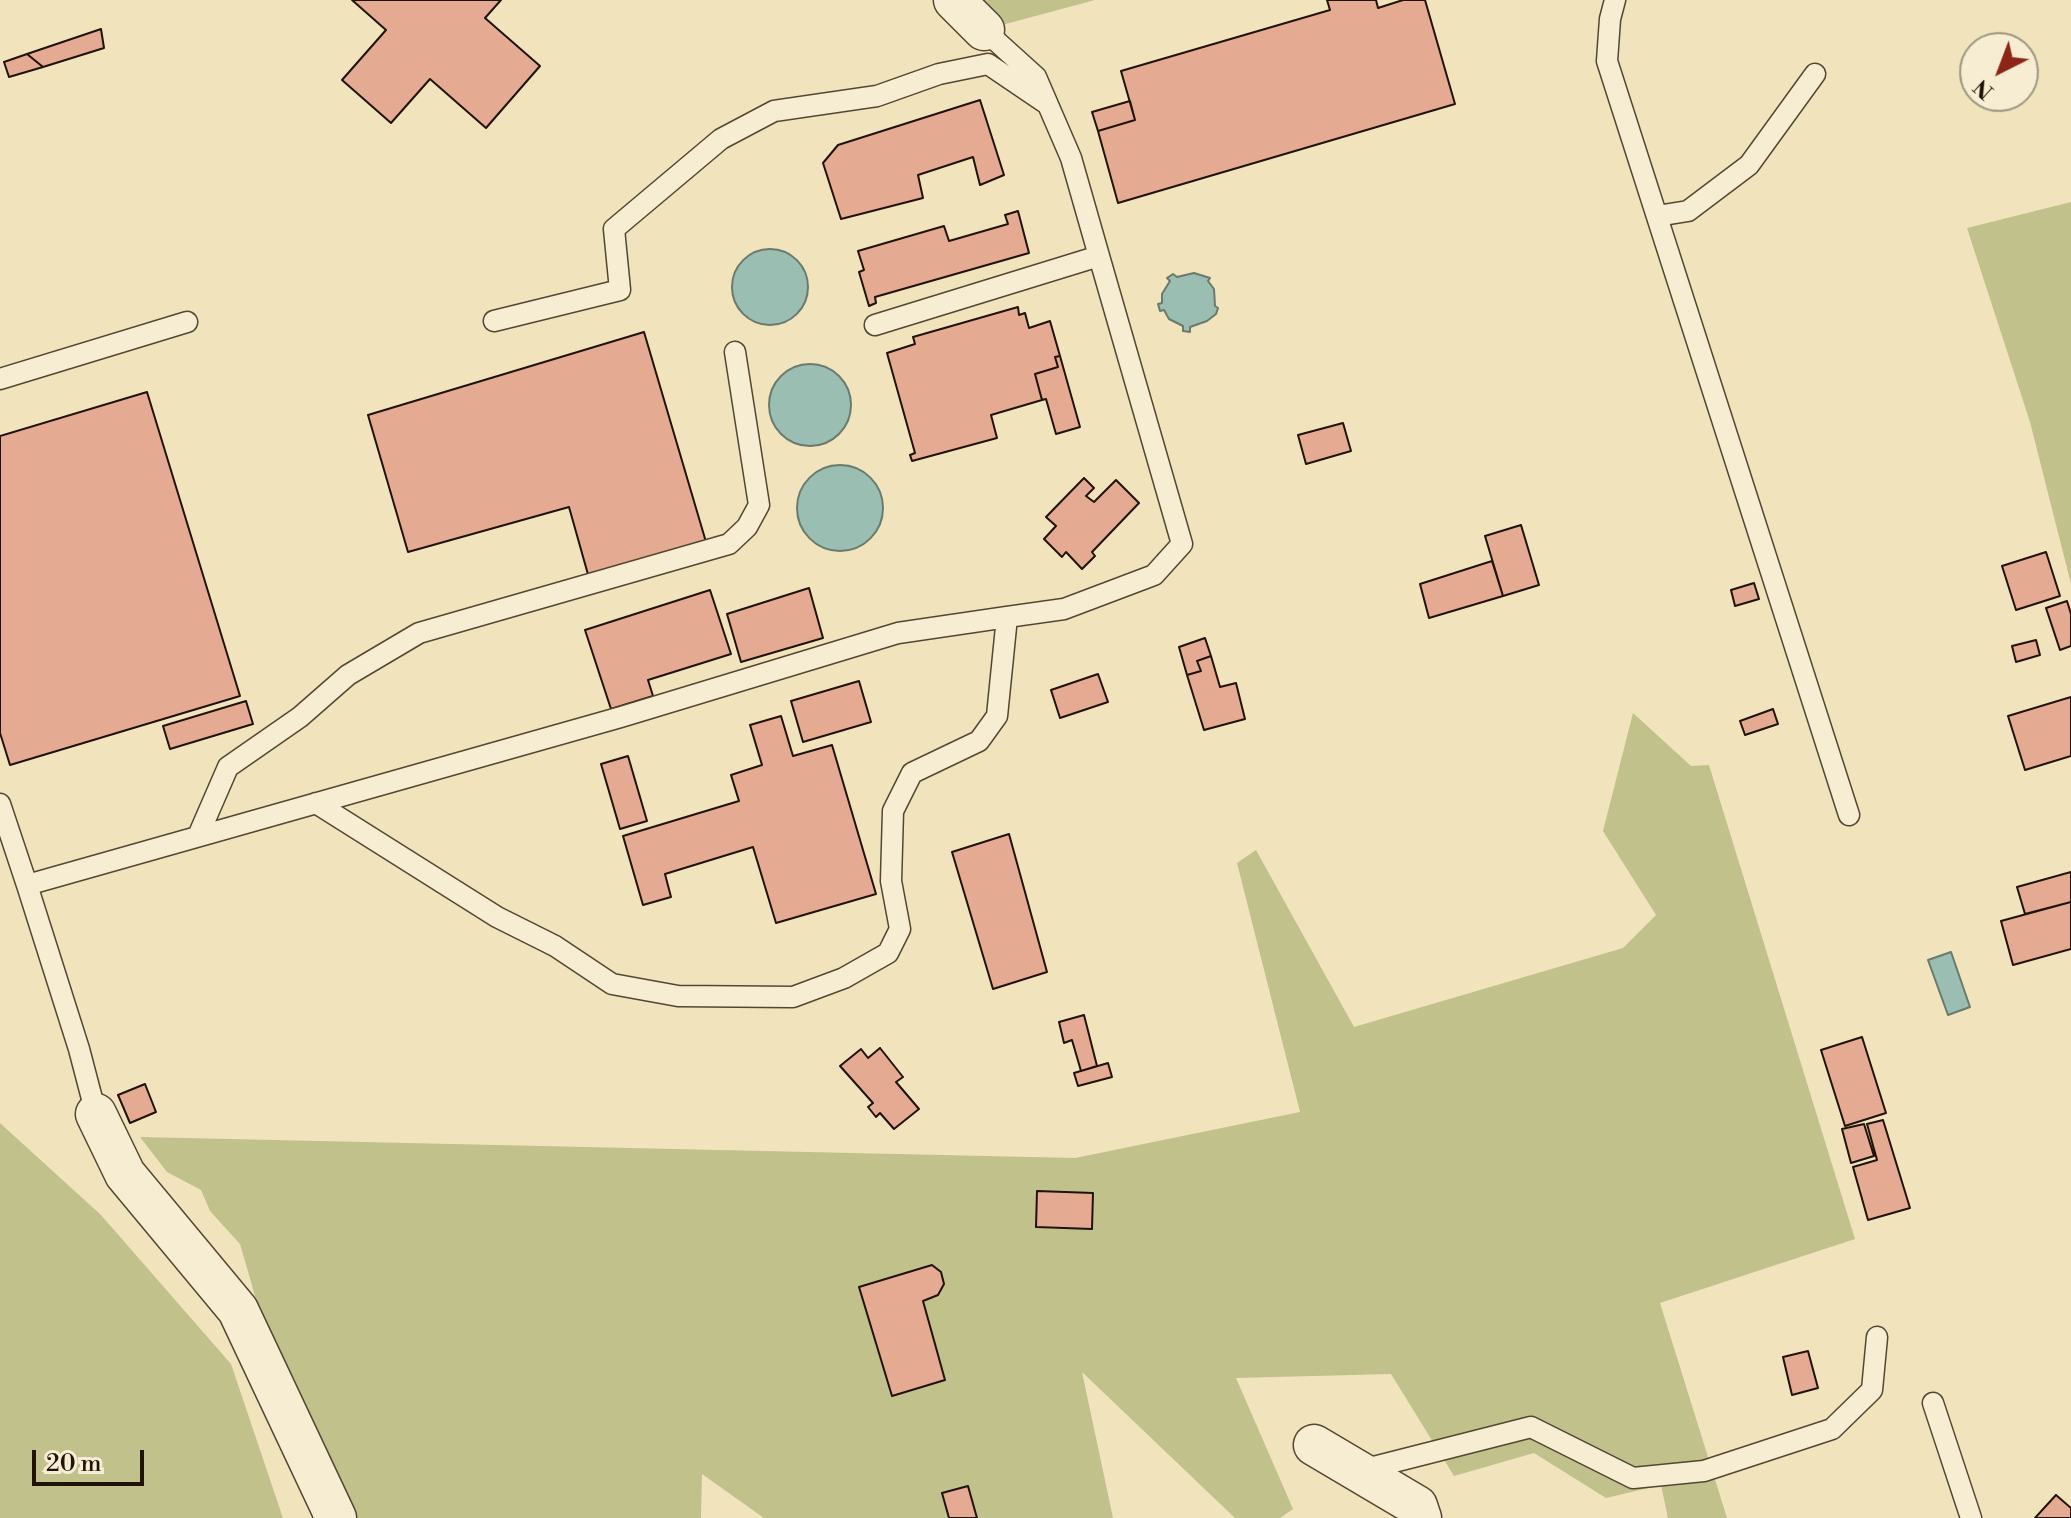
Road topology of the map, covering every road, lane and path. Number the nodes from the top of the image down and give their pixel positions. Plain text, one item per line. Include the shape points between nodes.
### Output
1 (954, 0) edge
2 (1615, 0) edge
3 (984, 30) joint
4 (1815, 74) dead end
5 (1047, 104) junction
6 (1657, 216) junction
7 (1099, 256) junction
8 (494, 321) dead end
9 (187, 322) dead end
10 (875, 325) dead end
11 (735, 352) dead end
12 (0, 379) edge
13 (1007, 617) junction
14 (316, 803) junction
15 (0, 804) edge
16 (1849, 815) dead end
17 (198, 836) junction
18 (27, 885) junction
19 (96, 1114) joint
20 (1877, 1337) dead end
21 (1933, 1403) dead end
22 (1314, 1445) dead end
23 (1358, 1471) junction
24 (336, 1518) edge
25 (1421, 1518) edge
26 (1971, 1518) edge

1 - 3 street
2 - 6 lane via 1607,61
3 - 5 lane via 1036,77
4 - 6 lane via 1749,165 1688,211
5 - 7 lane via 1071,158
5 - 8 lane via 988,64 877,96 774,111 721,139 614,229 620,290
6 - 16 lane
7 - 10 lane
7 - 13 lane via 1182,544 1154,575 1064,609
9 - 12 lane
11 - 17 lane via 759,505 729,544 419,633 348,675 300,717 228,767
13 - 14 lane via 898,633
13 - 14 lane via 997,716 979,741 912,773 893,811 891,881 900,929 888,953 844,978 793,997 678,996 612,984
14 - 17 lane
15 - 18 lane
17 - 18 lane
18 - 19 lane
19 - 24 street via 125,1174 238,1310
20 - 23 lane via 1872,1390 1832,1429 1704,1471 1633,1478 1531,1427
21 - 26 lane
22 - 23 street
23 - 25 street via 1417,1506

